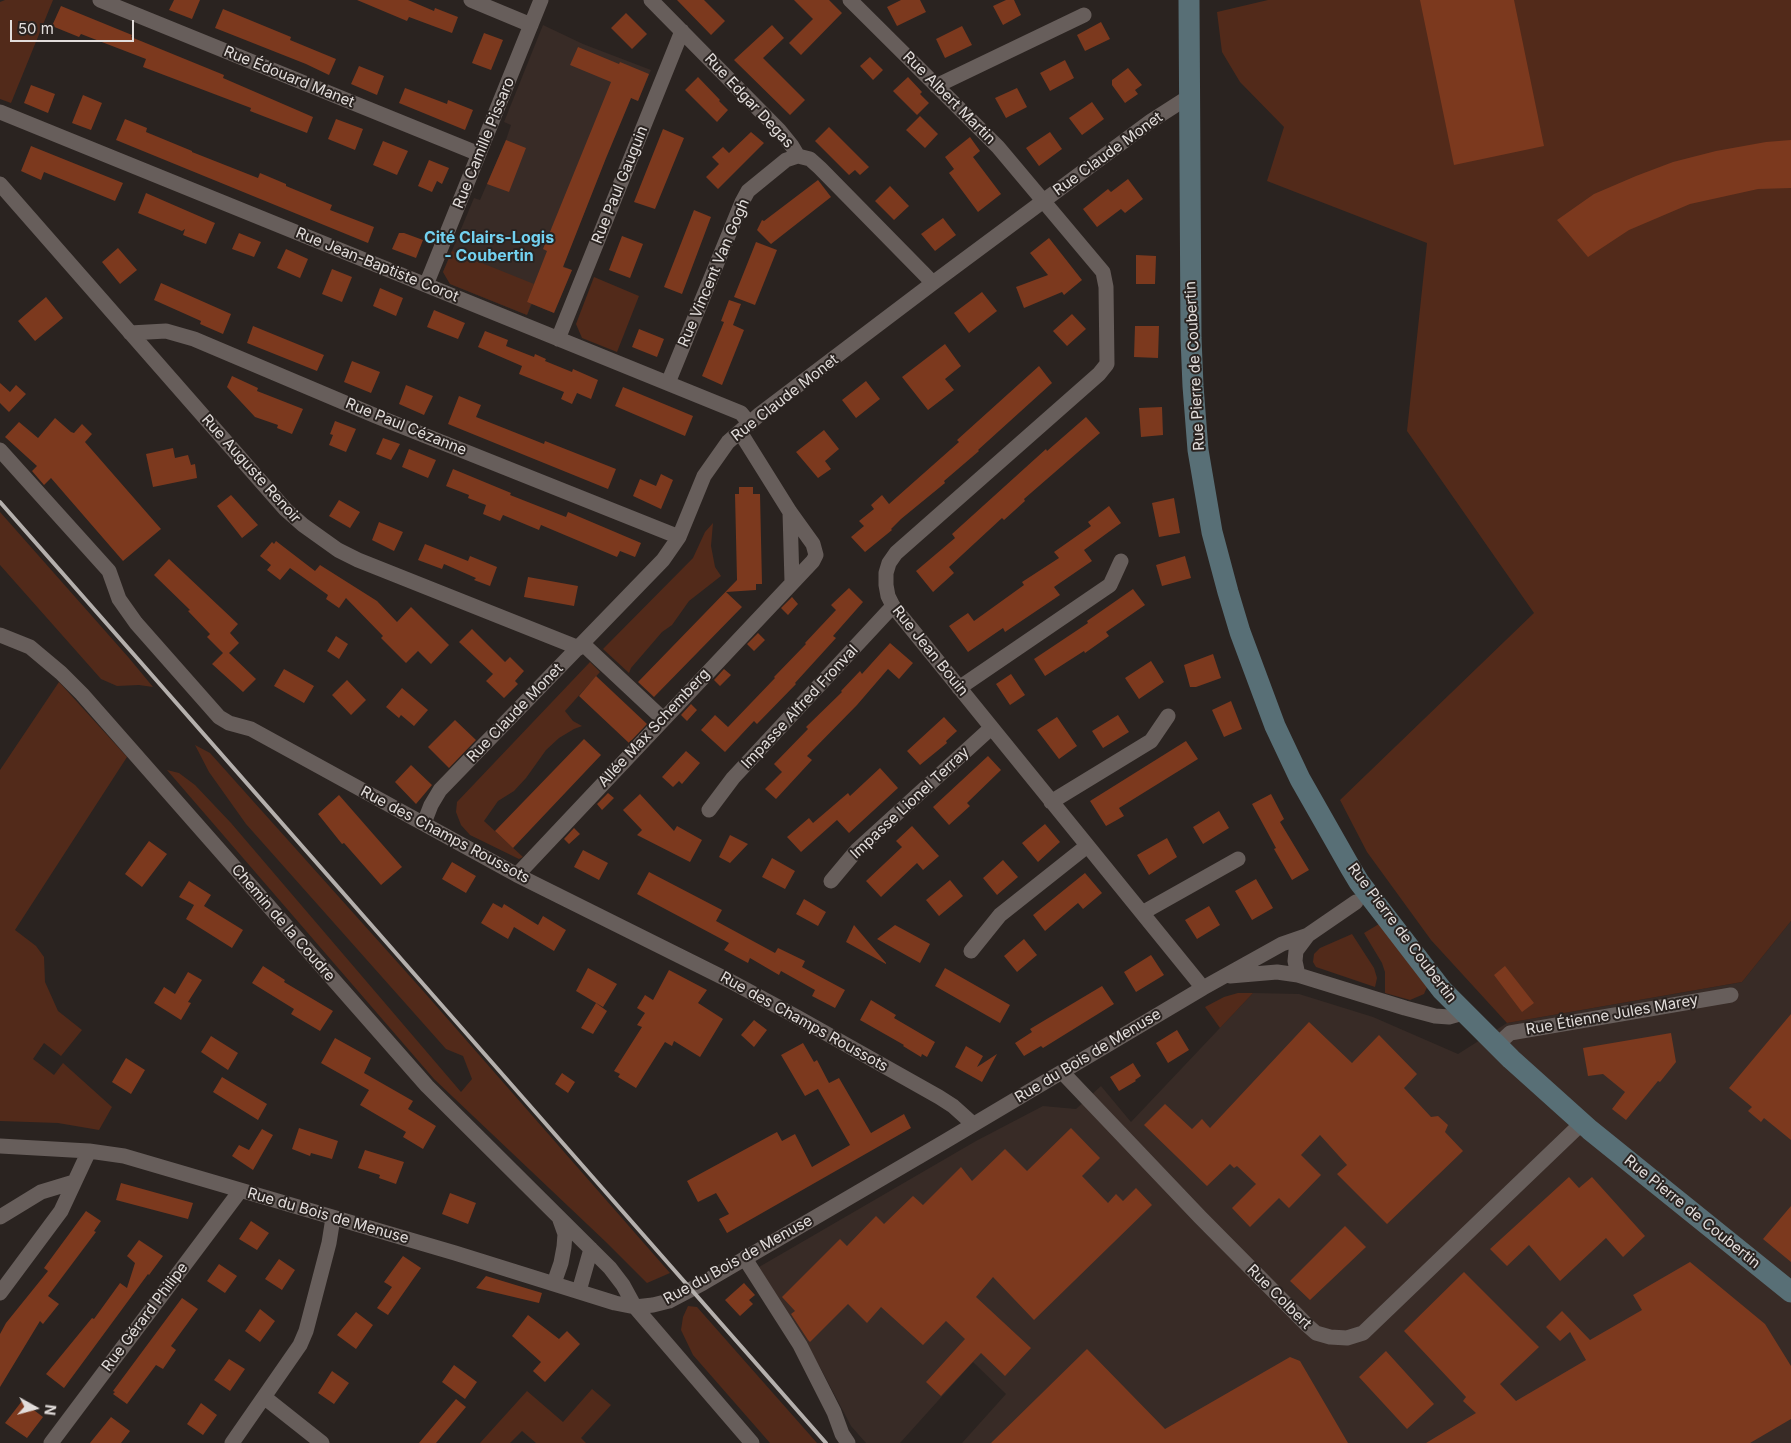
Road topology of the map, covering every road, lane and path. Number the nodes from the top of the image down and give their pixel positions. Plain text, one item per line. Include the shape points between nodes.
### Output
1 (100, 0) edge
2 (471, 0) edge
3 (541, 0) edge
4 (651, 0) edge
5 (850, 0) edge
6 (1188, 0) edge
7 (1084, 15) dead end
8 (531, 25) junction
9 (682, 31) junction
10 (936, 86) junction
11 (1190, 96) junction
12 (0, 112) edge
13 (479, 154) junction
14 (798, 156) junction
15 (0, 184) edge
16 (1043, 201) junction
17 (933, 283) junction
18 (426, 285) junction
19 (130, 333) junction
20 (558, 339) junction
21 (668, 383) junction
22 (745, 428) junction
23 (0, 450) edge
24 (790, 512) junction
25 (679, 537) junction
26 (1121, 561) dead end
27 (792, 582) junction
28 (894, 606) junction
29 (0, 635) edge
30 (581, 646) junction
31 (959, 688) junction
32 (1168, 716) dead end
33 (664, 719) junction
34 (991, 728) junction
35 (1051, 802) junction
36 (709, 810) dead end
37 (424, 823) junction
38 (1087, 846) junction
39 (1238, 859) dead end
40 (517, 874) junction
41 (831, 881) dead end
42 (1358, 892) junction
43 (1142, 913) junction
44 (1308, 934) junction
45 (971, 951) dead end
46 (1298, 975) junction
47 (1224, 976) junction
48 (1203, 988) junction
49 (1732, 995) dead end
50 (1463, 1013) junction
51 (1497, 1045) junction
52 (1062, 1072) junction
53 (1582, 1123) junction
54 (973, 1124) junction
55 (0, 1146) edge
56 (89, 1151) junction
57 (74, 1182) junction
58 (240, 1191) junction
59 (0, 1217) edge
60 (333, 1218) junction
61 (560, 1220) junction
62 (591, 1249) junction
63 (746, 1257) junction
64 (554, 1283) junction
65 (579, 1291) junction
66 (1791, 1292) edge
67 (0, 1293) edge
68 (635, 1307) junction
69 (264, 1397) junction
70 (51, 1443) edge
71 (232, 1443) edge
72 (322, 1443) edge
73 (752, 1443) edge
74 (848, 1443) edge

1 - 13 street, Rue Édouard Manet
2 - 8 street
3 - 8 street, Rue Camille Pissaro
4 - 9 street, Rue Edgar Degas
5 - 10 street, Rue Albert Martin
6 - 11 main road, Rue Pierre de Coubertin
7 - 10 street
8 - 13 street, Rue Camille Pissaro
9 - 14 street, Rue Edgar Degas via 779,130
9 - 20 street, Rue Paul Gauguin
10 - 16 street, Rue Albert Martin via 998,147
11 - 16 street, Rue Claude Monet via 1150,121
11 - 42 main road, Rue Pierre de Coubertin via 1193,386 1198,450 1212,532 1240,632 1275,726
12 - 18 street, Rue Jean-Baptiste Corot
13 - 18 street, Rue Camille Pissaro
14 - 17 street, Rue Edgar Degas via 810,159 820,168
14 - 21 street, Rue Vincent Van Gogh via 786,160 748,191
15 - 19 street, Rue Auguste Renoir
16 - 17 street, Rue Claude Monet
16 - 28 street, Rue Jean Bouin via 1103,272 1106,287 1106,364 1100,374 896,553 886,574 888,596
17 - 22 street, Rue Claude Monet
18 - 20 street, Rue Jean-Baptiste Corot
19 - 25 street, Rue Paul Cézanne via 166,331 194,339
19 - 30 street, Rue Auguste Renoir via 286,510 322,540 358,560
20 - 21 street, Rue Jean-Baptiste Corot
21 - 22 street, Rue Jean-Baptiste Corot via 741,413
22 - 24 street, Allée Max Schemberg
22 - 25 street, Rue Claude Monet via 728,442 704,476
23 - 37 street, Rue des Champs Roussots via 109,571 119,599 136,623 219,717 251,729
24 - 27 street
24 - 27 street, Allée Max Schemberg via 813,544 816,555
25 - 30 street, Rue Claude Monet via 663,560
26 - 31 street via 1110,585
27 - 33 street, Allée Max Schemberg
28 - 31 street, Rue Jean Bouin
28 - 36 street, Impasse Alfred Fronval via 733,778
29 - 61 street, Chemin de la Coudre via 30,647 82,694 427,1086
30 - 33 street
30 - 37 street, Rue Claude Monet via 440,790
31 - 34 street, Rue Jean Bouin
32 - 35 street via 1151,741
33 - 40 street, Allée Max Schemberg
34 - 35 street, Rue Jean Bouin
34 - 41 street, Impasse Lionel Terray via 858,850
35 - 38 street, Rue Jean Bouin
37 - 40 street, Rue des Champs Roussots
38 - 43 street, Rue Jean Bouin
38 - 45 street via 1000,915
39 - 43 street
40 - 54 street, Rue des Champs Roussots via 797,1016 939,1097
42 - 44 street, Rue du Bois de Menuse
42 - 50 main road, Rue Pierre de Coubertin via 1385,916
43 - 48 street, Rue Jean Bouin
44 - 46 street, Rue du Bois de Menuse via 1296,951
44 - 47 street, Rue du Bois de Menuse via 1282,944
46 - 47 street, Rue du Bois de Menuse via 1277,972
46 - 50 street, Rue du Bois de Menuse via 1435,1016
47 - 48 street, Rue du Bois de Menuse
48 - 52 street, Rue du Bois de Menuse
49 - 51 street, Rue Étienne Jules Marey via 1510,1033
50 - 51 main road, Rue Pierre de Coubertin
51 - 53 main road, Rue Pierre de Coubertin
52 - 53 street, Rue Colbert via 1307,1325 1330,1337 1347,1338 1363,1333
52 - 54 street, Rue du Bois de Menuse
53 - 66 main road, Rue Pierre de Coubertin
54 - 63 street, Rue du Bois de Menuse
55 - 56 street, Rue du Bois de Menuse
56 - 57 street
56 - 58 street, Rue du Bois de Menuse via 124,1156
57 - 59 street via 41,1192
57 - 67 street via 61,1211
58 - 60 street, Rue du Bois de Menuse
58 - 70 street, Rue Gérard Philipe
60 - 64 street, Rue du Bois de Menuse
60 - 69 street via 306,1332
61 - 62 street, Chemin de la Coudre
61 - 64 street via 565,1234 564,1247
62 - 65 street
62 - 68 street, Chemin de la Coudre via 624,1286
63 - 68 street, Rue du Bois de Menuse via 669,1301
63 - 74 street via 800,1345
64 - 65 street, Rue du Bois de Menuse
65 - 68 street, Rue du Bois de Menuse
68 - 73 street, Chemin de la Coudre
69 - 71 street
69 - 72 street

